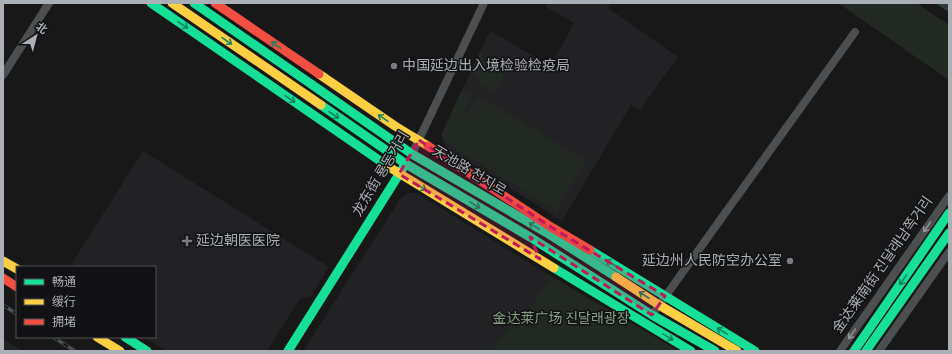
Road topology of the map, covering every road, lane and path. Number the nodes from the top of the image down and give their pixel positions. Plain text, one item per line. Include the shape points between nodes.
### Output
1 (49, 3) edge
2 (151, 3) edge
3 (172, 3) edge
4 (194, 3) edge
5 (215, 3) edge
6 (484, 3) edge
7 (855, 32) dead end
8 (3, 75) edge
9 (419, 140) junction
10 (412, 154) junction
11 (406, 164) junction
12 (399, 174) junction
13 (949, 196) edge
14 (949, 213) edge
15 (949, 233) edge
16 (530, 237) junction
17 (949, 252) edge
18 (540, 259) junction
19 (3, 261) edge
20 (16, 268) edge
21 (3, 278) edge
22 (16, 286) edge
23 (665, 296) junction
24 (659, 305) junction
25 (652, 315) junction
26 (99, 338) edge
27 (127, 338) edge
28 (120, 351) edge
29 (147, 351) edge
30 (288, 351) edge
31 (691, 351) edge
32 (715, 351) edge
33 (737, 351) edge
34 (755, 351) edge
35 (840, 351) edge
36 (854, 351) edge
37 (866, 351) edge
38 (880, 351) edge

1 - 8 street
2 -> 12 main road
3 -> 11 main road, 天池路 천지로
4 - 10 main road, 天池路 천지로
9 -> 5 main road, 天池路 천지로
6 - 9 street, 龙东街 룡동거리
7 - 23 street
9 - 10 street, 龙东街 룡동거리
23 -> 9 main road, 天池路 천지로 via 551,227
10 - 11 main road, 龙东街 룡동거리
24 -> 10 main road, 天池路 천지로 via 547,234
11 - 12 main road, 龙东街 룡동거리
11 -> 16 main road, 天池路 천지로
12 -> 18 main road
12 - 30 main road, 龙东街 룡동거리
13 -> 35 street, 金达莱南街 진달래남쪽거리
14 -> 36 main road, 金达莱南街 진달래남쪽거리
15 - 37 main road
16 - 18 main road
16 - 25 main road, 天池路 천지로
17 - 38 street
18 -> 31 main road
19 - 20 main road
21 - 22 main road
23 - 24 street
34 -> 23 main road, 天池路 천지로
24 - 25 street
24 - 33 main road, 天池路 천지로
25 - 32 main road, 天池路 천지로
26 - 28 main road
27 - 29 main road

